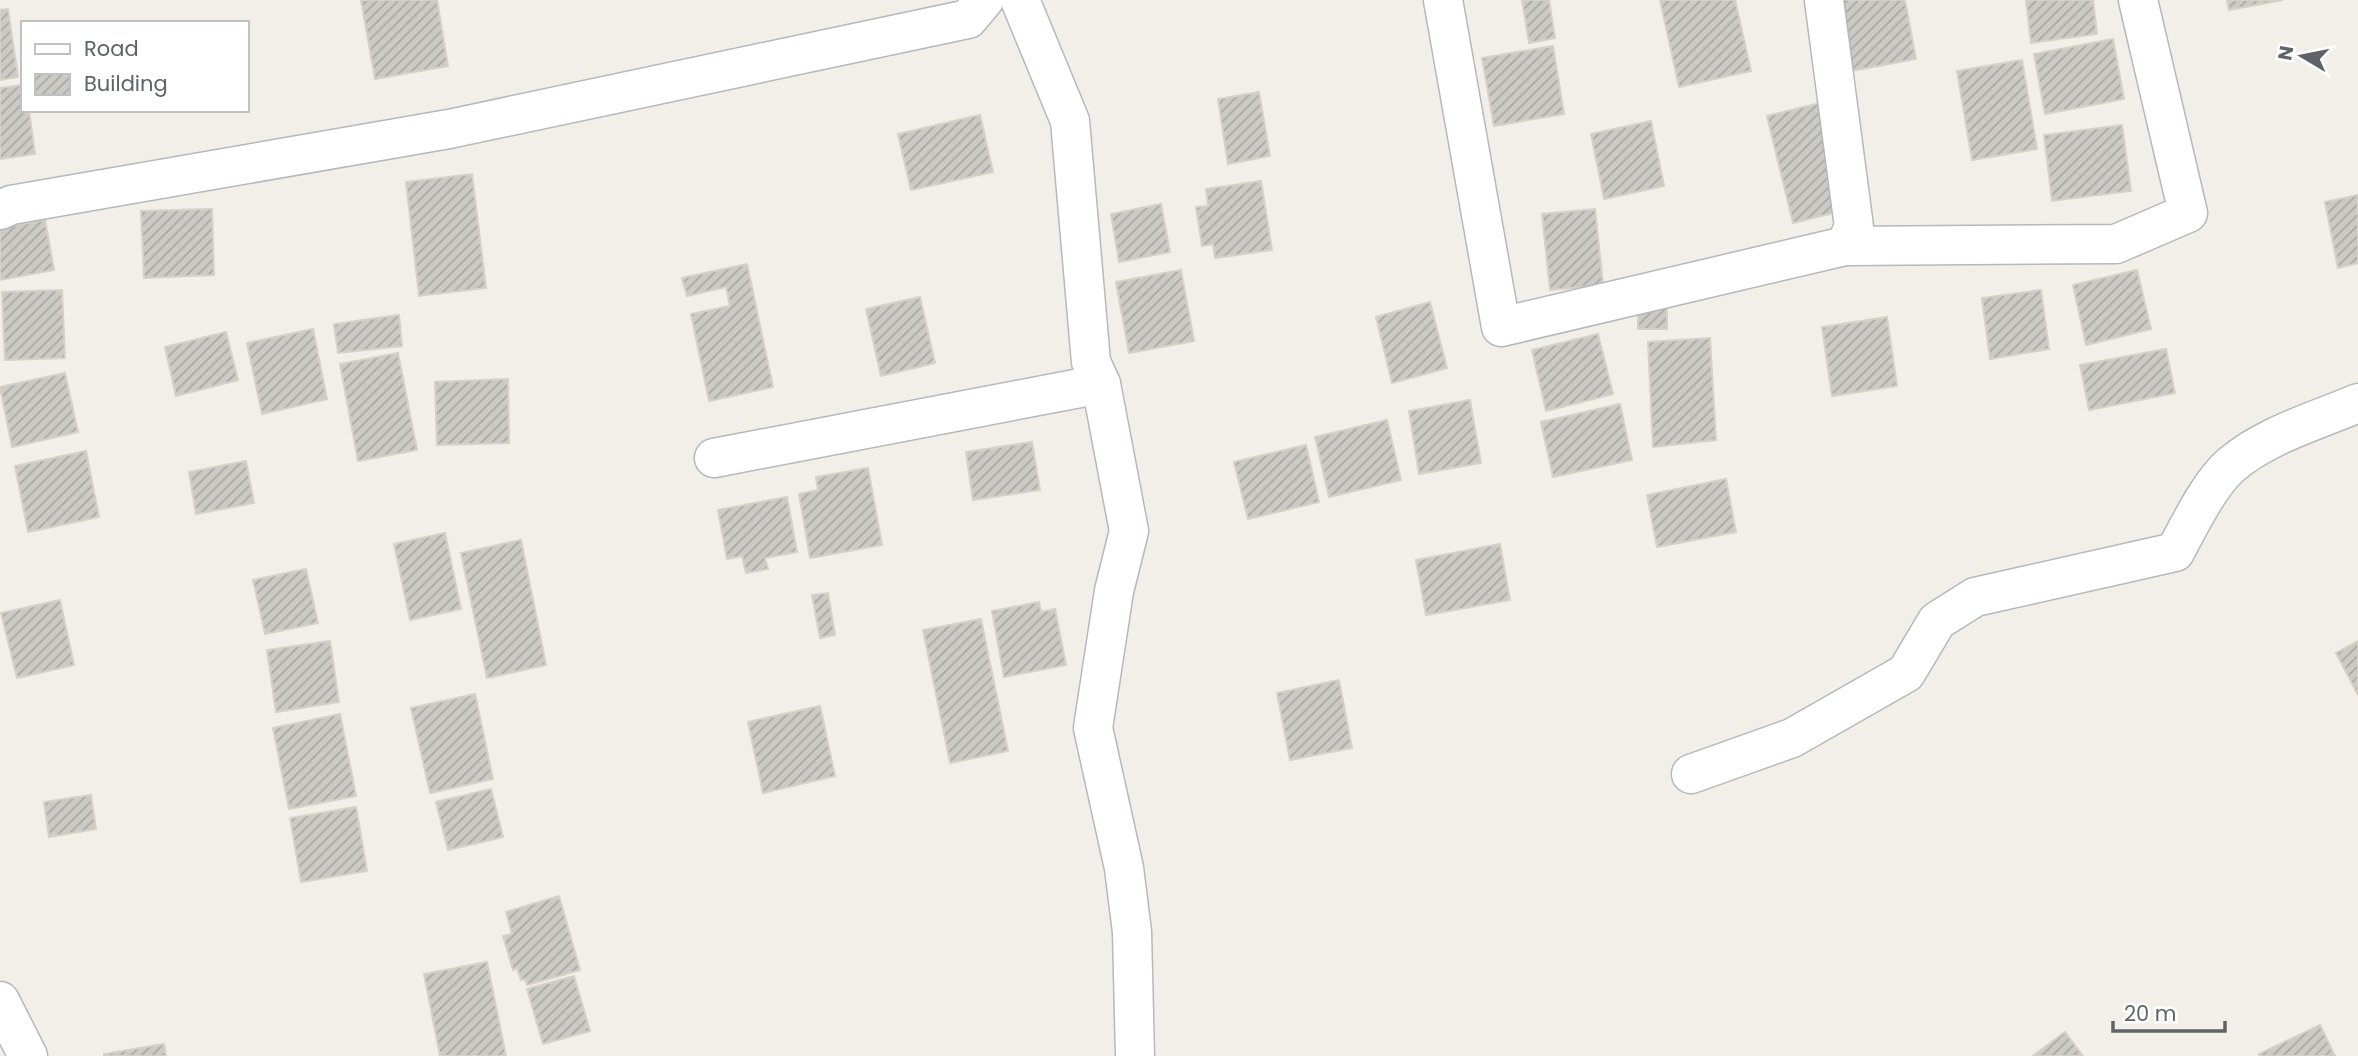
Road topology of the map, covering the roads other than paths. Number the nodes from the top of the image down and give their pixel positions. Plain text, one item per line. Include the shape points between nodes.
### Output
1 (984, 0) edge
2 (1020, 0) edge
3 (1443, 0) edge
4 (1824, 0) edge
5 (2138, 0) edge
6 (0, 210) edge
7 (1845, 246) junction
8 (1101, 384) junction
9 (2358, 403) edge
10 (715, 458) dead end
11 (1691, 775) dead end
12 (0, 1001) edge
13 (28, 1056) edge
14 (1135, 1056) edge

1 - 6 street via 968,19 954,22 449,129
2 - 8 street via 1070,121 1091,362
3 - 7 street via 1501,327
4 - 7 street via 1854,227
5 - 7 street via 2188,214 2116,244
8 - 10 street
8 - 14 street via 1129,531 1114,591 1093,728 1125,869 1132,932
9 - 11 street via 2269,441 2230,466 2195,514 2175,552 1975,597 1937,621 1906,673 1792,738
12 - 13 street

